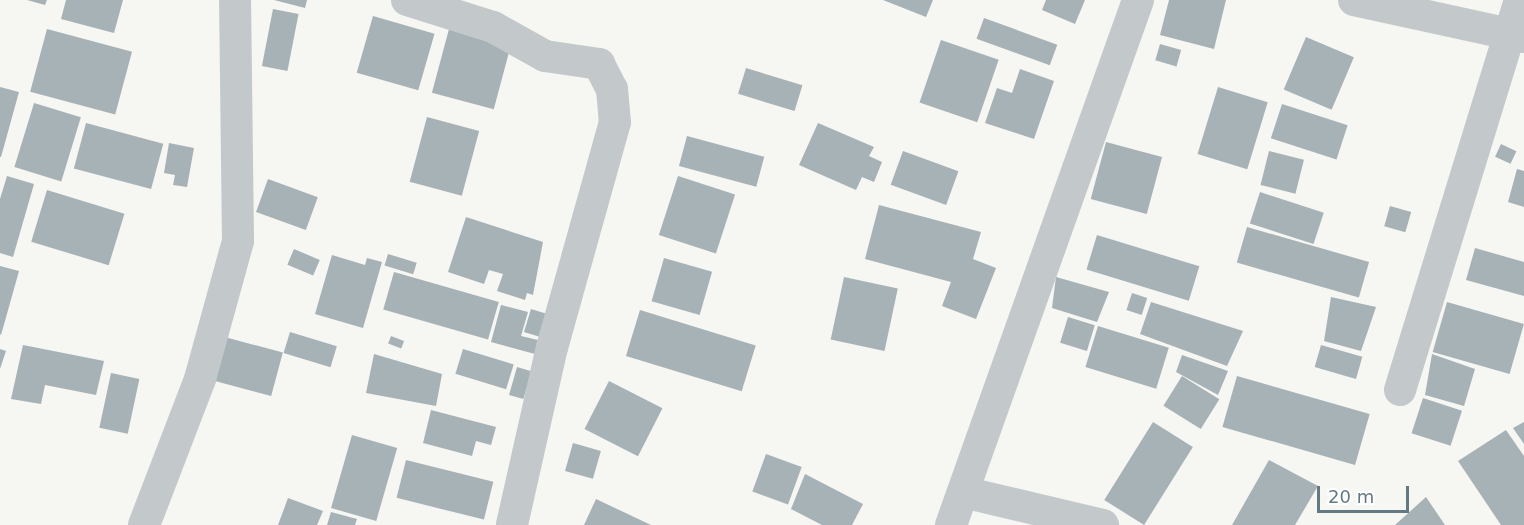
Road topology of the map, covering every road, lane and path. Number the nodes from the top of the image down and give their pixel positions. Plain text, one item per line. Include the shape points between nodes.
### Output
1 (235, 0) edge
2 (406, 0) edge
3 (1138, 0) edge
4 (1354, 0) edge
5 (1520, 0) edge
6 (1518, 36) edge
7 (1400, 390) dead end
8 (963, 492) junction
9 (144, 525) edge
10 (512, 525) edge
11 (951, 525) edge
12 (1103, 525) edge

1 - 9 street via 238,241 201,379
2 - 10 street via 493,27 545,56 599,64 612,89 615,122 552,346
3 - 8 street
4 - 6 street
5 - 6 street
6 - 7 street
8 - 11 street
8 - 12 street

